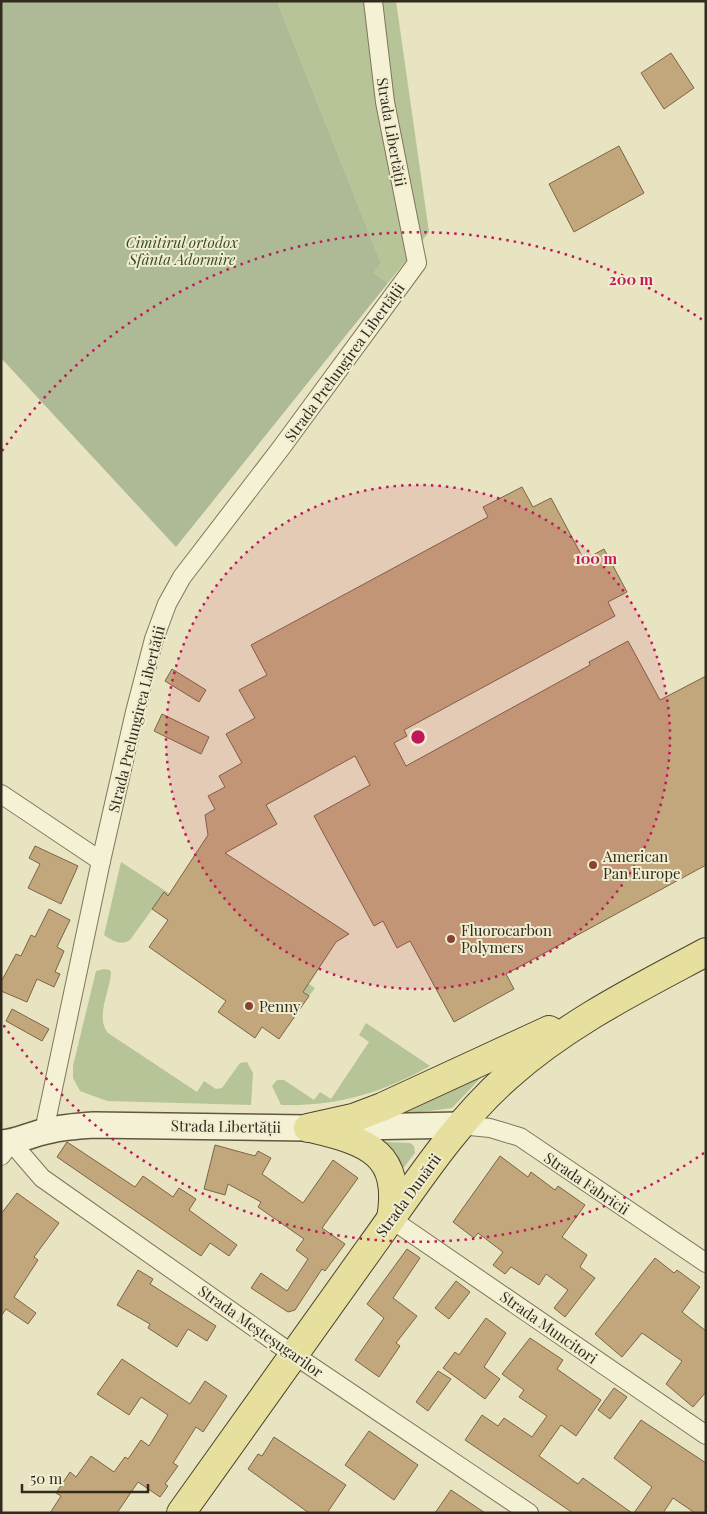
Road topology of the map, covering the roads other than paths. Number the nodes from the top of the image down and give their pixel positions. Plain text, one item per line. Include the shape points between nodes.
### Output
1 (373, 1) edge
2 (417, 263) joint
3 (1, 794) edge
4 (101, 862) junction
5 (706, 952) edge
6 (606, 1006) junction
7 (460, 1125) junction
8 (308, 1128) junction
9 (44, 1131) junction
10 (4, 1147) edge
11 (391, 1219) junction
12 (706, 1263) edge
13 (294, 1355) junction
14 (706, 1435) edge
15 (181, 1513) edge
16 (529, 1513) edge

1 - 2 street, Strada Libertății via 385,102
2 - 4 street, Strada Prelungirea Libertății via 282,448 182,577 167,604 137,703
3 - 4 street
4 - 9 street, Strada Prelungirea Libertății
5 - 6 main road, Strada Dunării
6 - 7 main road, Strada Dunării via 526,1060
6 - 8 main road via 492,1054 382,1107 353,1118
7 - 8 street, Strada Libertății
7 - 11 main road, Strada Dunării
7 - 12 street, Strada Fabricii via 490,1128 520,1137
8 - 9 street, Strada Libertății via 103,1125
8 - 11 main road via 357,1140 378,1154 392,1184
9 - 10 street, Strada Libertății
10 - 13 street, Strada Meșteșugarilor via 42,1178
11 - 13 main road, Strada Dunării
11 - 14 street, Strada Muncitori
13 - 15 main road, Strada Dunării
13 - 16 street, Strada Meșteșugarilor

